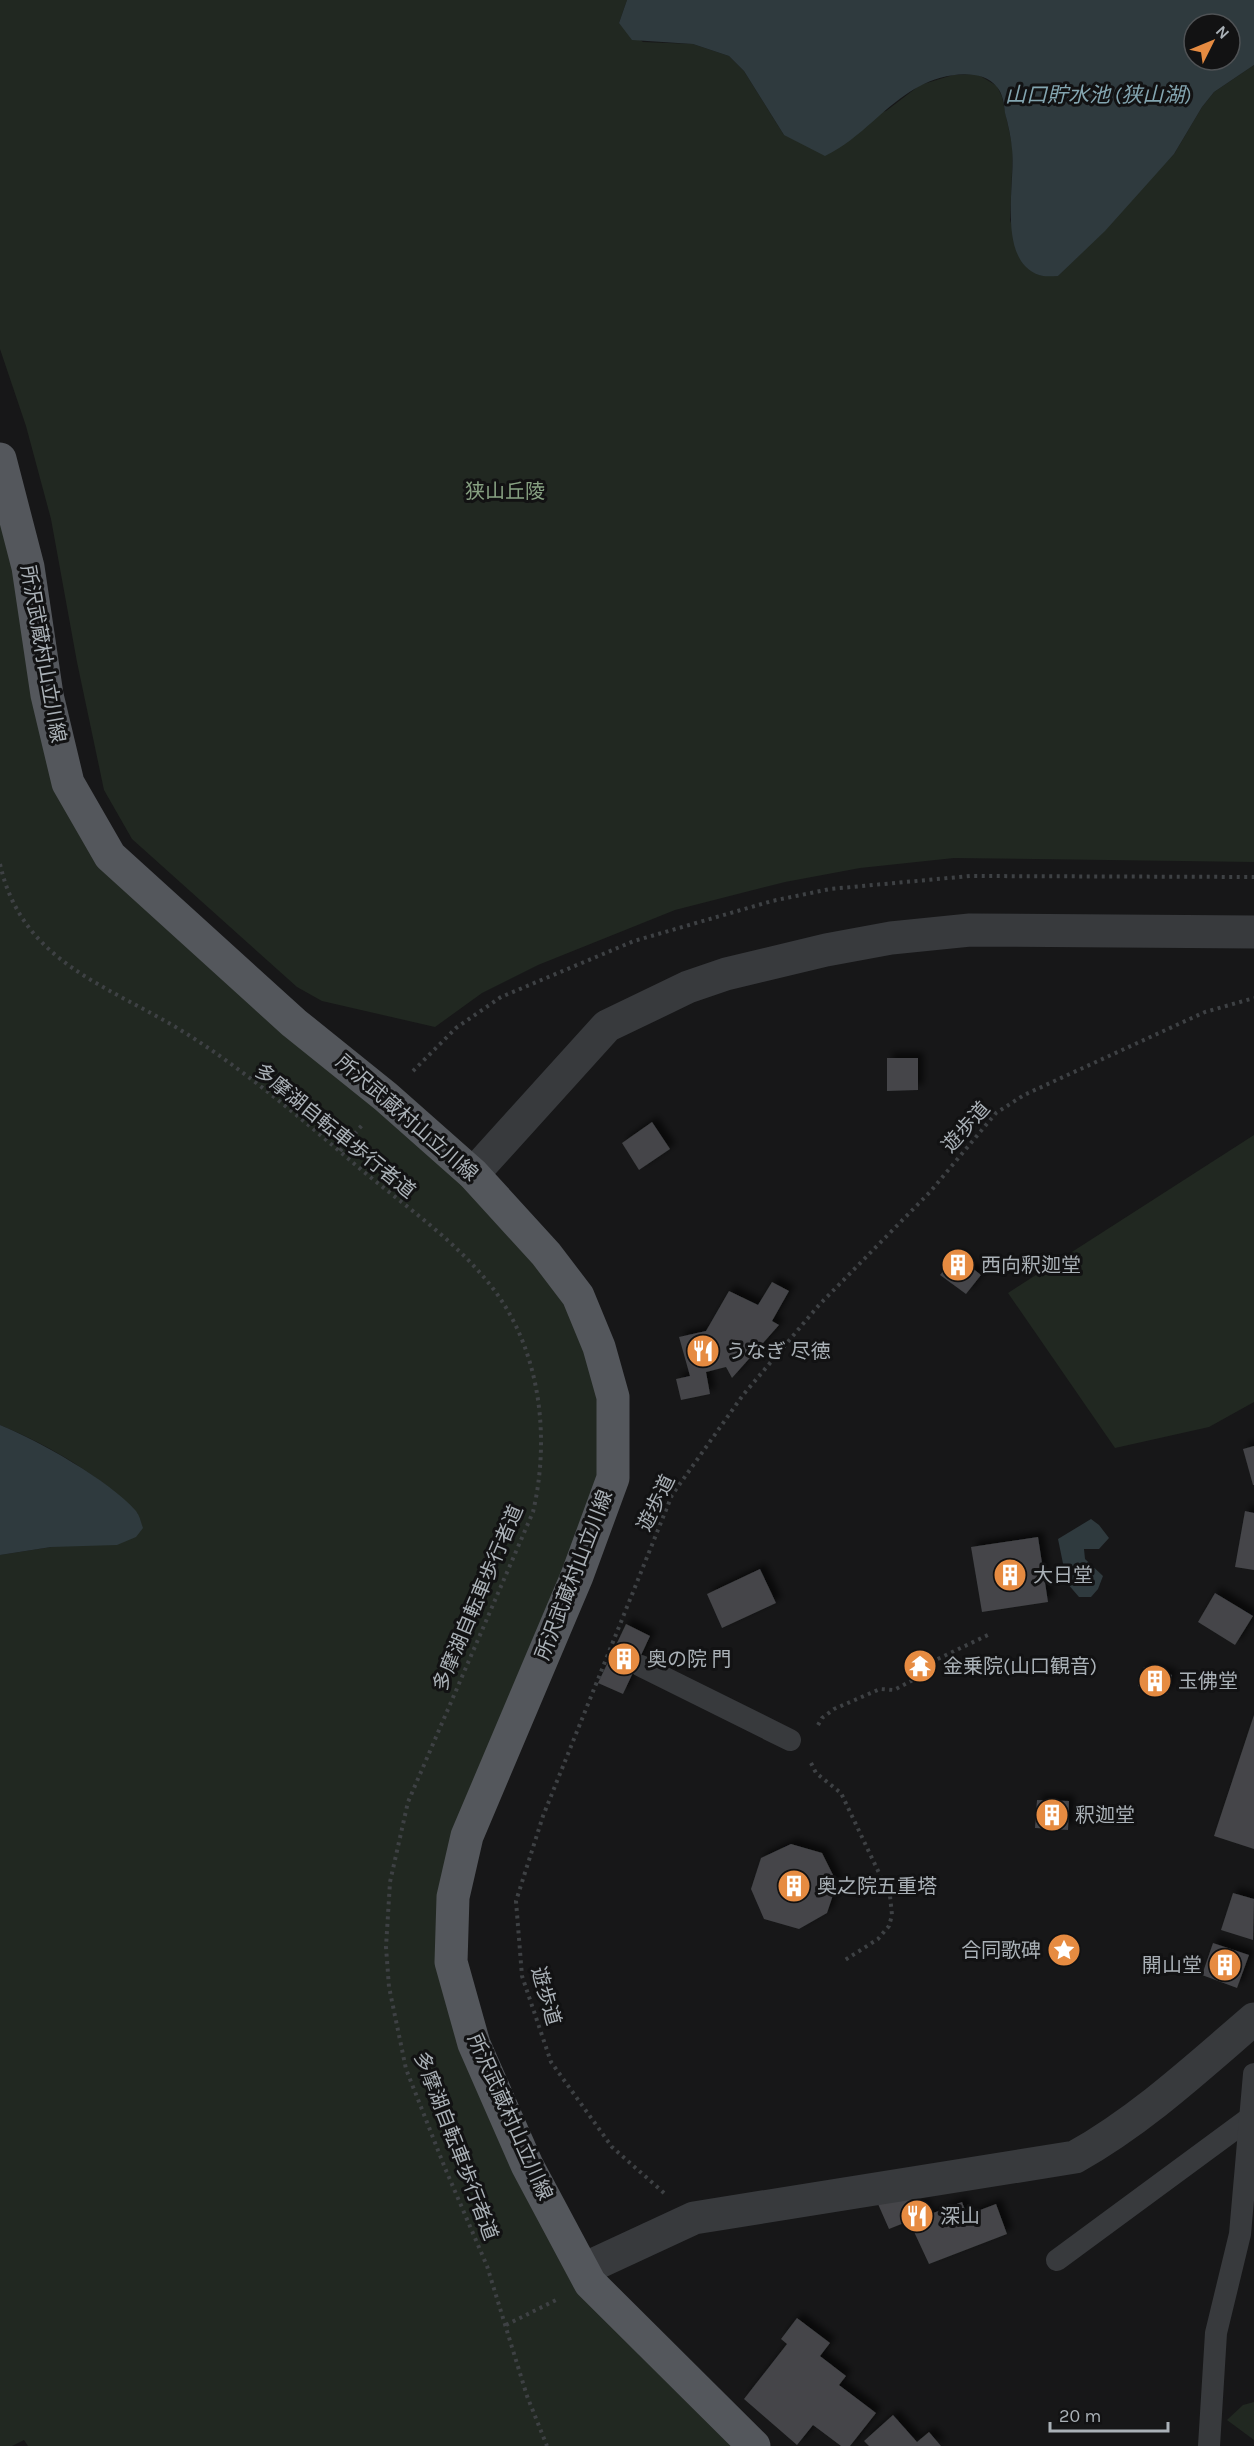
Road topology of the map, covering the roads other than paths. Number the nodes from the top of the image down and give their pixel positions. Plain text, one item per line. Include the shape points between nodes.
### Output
1 (0, 459) edge
2 (1254, 932) edge
3 (472, 1174) junction
4 (641, 1666) dead end
5 (790, 1740) dead end
6 (1254, 2019) edge
7 (1254, 2074) edge
8 (1251, 2117) junction
9 (1057, 2260) dead end
10 (587, 2276) junction
11 (754, 2446) edge
12 (1209, 2446) edge

1 - 3 main road, 所沢武蔵村山立川線 via 28,567 47,695 68,783 110,856 294,1023 386,1097
2 - 3 street via 970,930 891,938 726,974 688,987 607,1026
3 - 10 main road, 所沢武蔵村山立川線 via 546,1254 578,1296 599,1347 613,1397 613,1478 577,1576 467,1836 453,1898 451,1962 474,2044 527,2165
4 - 5 lane
6 - 10 street via 1170,2092 1101,2143 1075,2157 694,2218
7 - 8 lane
8 - 9 lane
8 - 12 lane via 1240,2234 1216,2332
10 - 11 main road, 所沢武蔵村山立川線

